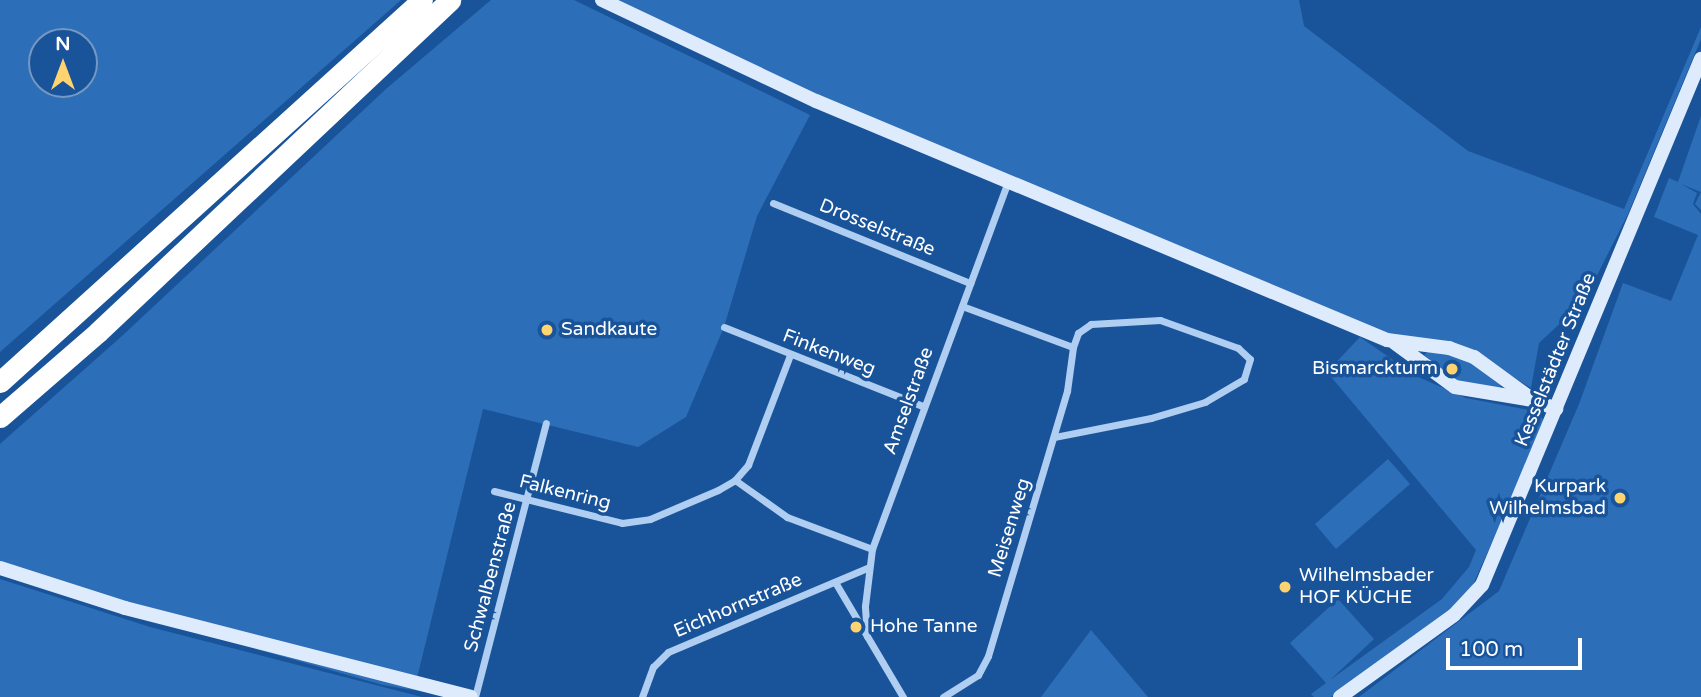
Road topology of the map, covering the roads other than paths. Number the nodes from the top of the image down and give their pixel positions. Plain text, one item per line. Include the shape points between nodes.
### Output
1 (422, 0) edge
2 (450, 0) edge
3 (603, 0) edge
4 (1701, 59) edge
5 (1008, 182) junction
6 (772, 203) dead end
7 (970, 283) junction
8 (962, 306) junction
9 (724, 327) dead end
10 (1395, 343) junction
11 (1073, 347) junction
12 (790, 355) junction
13 (0, 382) edge
14 (1533, 400) junction
15 (923, 406) junction
16 (1556, 409) junction
17 (0, 417) edge
18 (546, 423) dead end
19 (1054, 437) junction
20 (735, 480) junction
21 (494, 491) dead end
22 (528, 500) junction
23 (872, 549) junction
24 (869, 567) junction
25 (0, 568) edge
26 (835, 582) junction
27 (867, 636) junction
28 (473, 697) edge
29 (642, 697) edge
30 (903, 697) edge
31 (943, 697) edge
32 (1340, 697) edge

1 - 13 highway
2 - 17 highway via 99,332
3 - 5 street via 816,102
4 - 16 street, Kesselstädter Straße
5 - 7 street, Amselstraße
5 - 10 street
6 - 7 street, Drosselstraße
7 - 8 street, Amselstraße
8 - 11 street
8 - 15 street, Amselstraße
9 - 12 street, Finkenweg
10 - 14 street via 1462,352
10 - 14 street via 1455,387
11 - 19 street, Meisenweg
11 - 19 street via 1078,333 1091,324 1160,320 1238,348 1251,365 1235,386 1198,405
12 - 15 street, Finkenweg
12 - 20 street via 751,458
14 - 16 street
15 - 23 street, Amselstraße
16 - 32 street, Kesselstädter Straße via 1475,596
18 - 22 street, Schwalbenstraße
19 - 31 street, Meisenweg via 984,667 969,684
20 - 22 street, Falkenring via 659,516 631,522
20 - 23 street via 788,517
21 - 22 street, Falkenring
22 - 28 street, Schwalbenstraße
23 - 24 street, Amselstraße
24 - 26 street, Eichhornstraße
24 - 27 street, Amselstraße
25 - 28 street via 125,608
26 - 27 street
26 - 29 street, Eichhornstraße via 668,652 653,667
27 - 30 street

